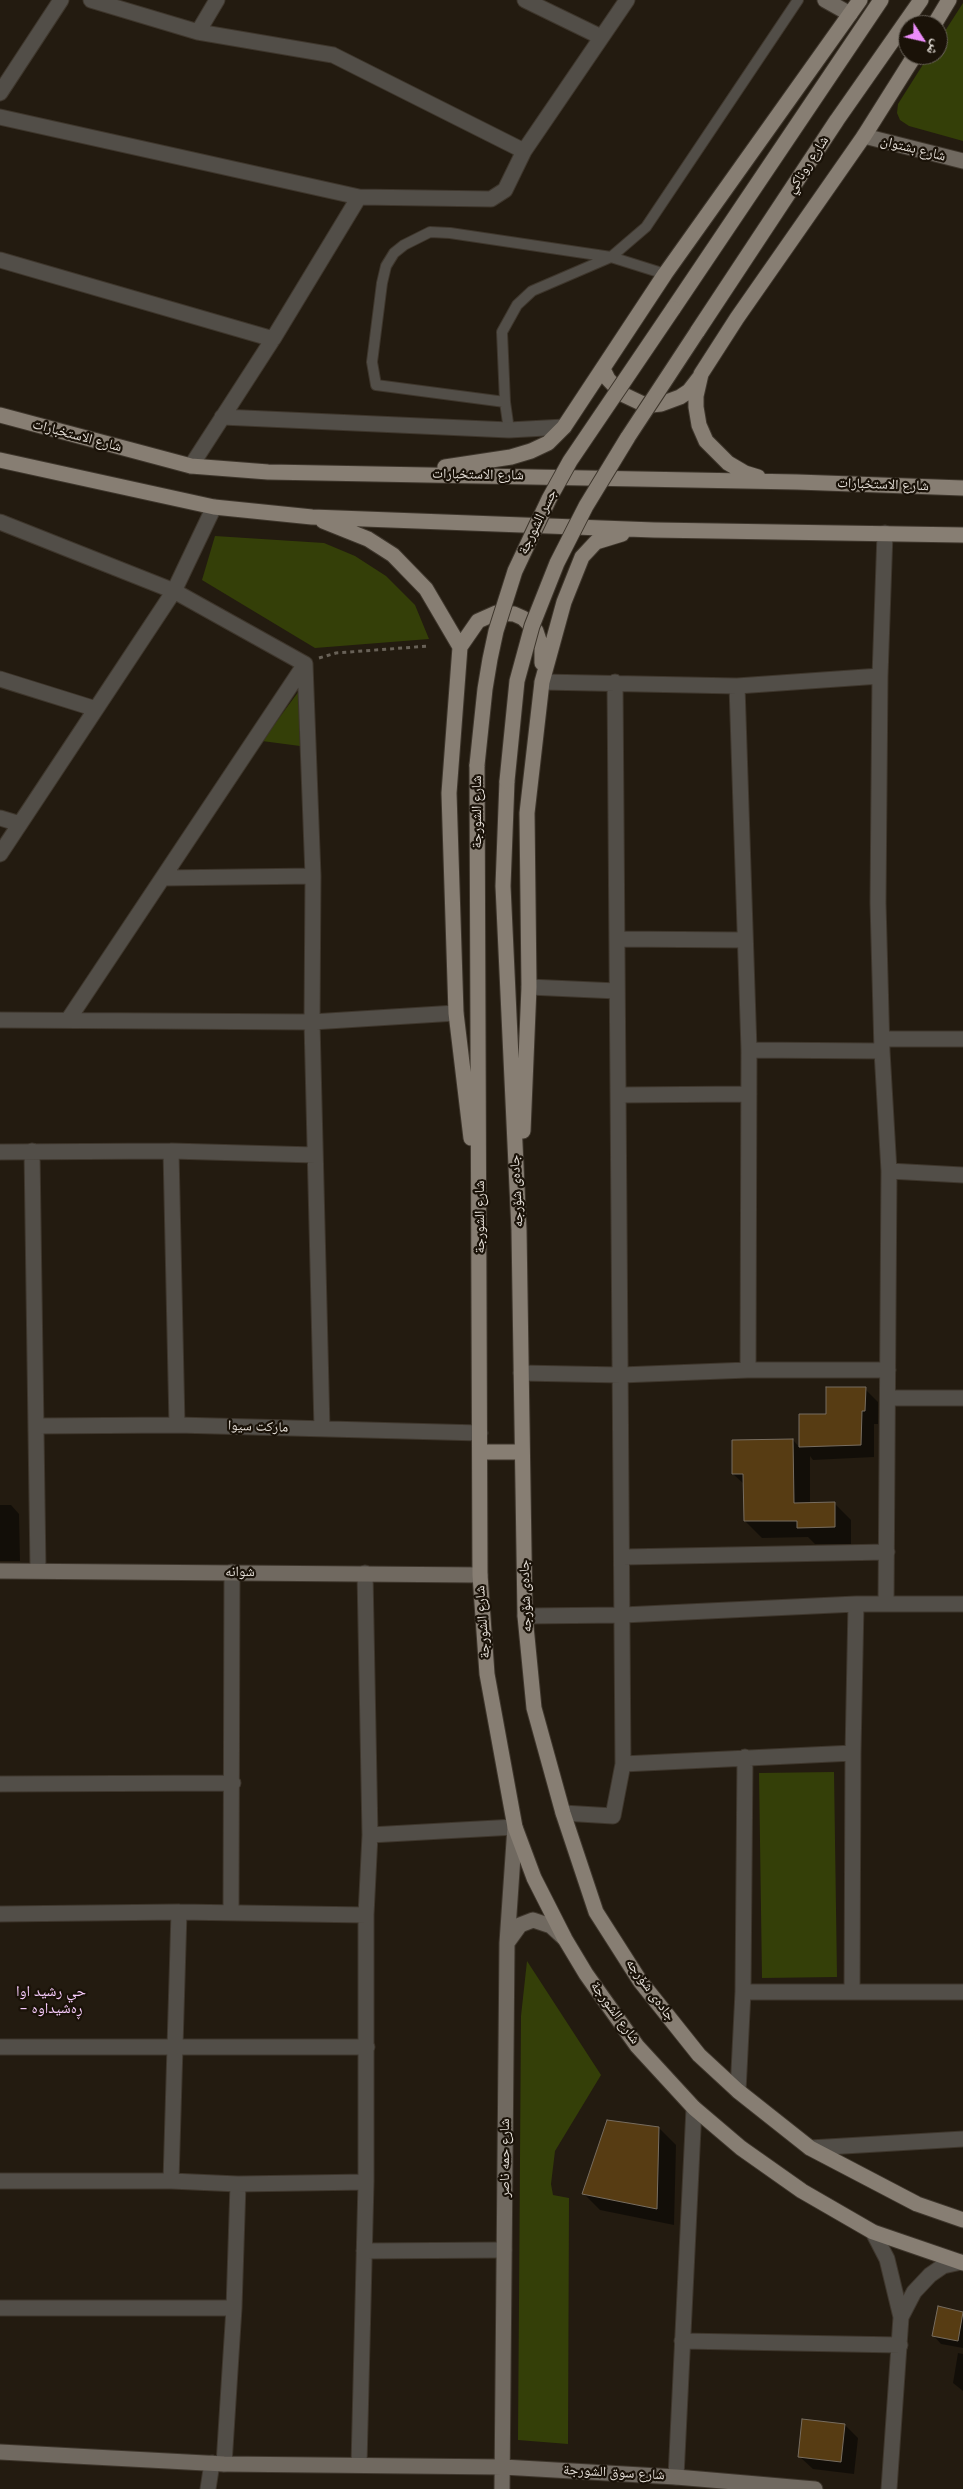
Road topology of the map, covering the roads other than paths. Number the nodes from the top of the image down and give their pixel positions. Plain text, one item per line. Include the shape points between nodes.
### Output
1 (62, 0) edge
2 (91, 0) edge
3 (217, 0) edge
4 (525, 0) edge
5 (627, 0) edge
6 (798, 0) edge
7 (826, 0) edge
8 (860, 0) edge
9 (881, 0) edge
10 (921, 0) edge
11 (950, 0) edge
12 (850, 14) junction
13 (940, 15) edge
14 (198, 32) junction
15 (601, 37) junction
16 (909, 65) edge
17 (0, 94) edge
18 (0, 117) edge
19 (864, 136) junction
20 (524, 151) junction
21 (963, 161) edge
22 (359, 196) junction
23 (611, 257) junction
24 (0, 260) edge
25 (665, 274) junction
26 (273, 339) junction
27 (604, 369) junction
28 (701, 374) junction
29 (505, 402) junction
30 (0, 415) edge
31 (222, 417) junction
32 (564, 427) junction
33 (509, 430) junction
34 (0, 460) edge
35 (191, 466) junction
36 (404, 474) junction
37 (797, 482) junction
38 (963, 488) edge
39 (214, 507) junction
40 (312, 517) junction
41 (0, 522) edge
42 (654, 530) junction
43 (885, 533) junction
44 (963, 535) edge
45 (174, 591) junction
46 (460, 647) junction
47 (311, 662) junction
48 (880, 676) junction
49 (0, 679) edge
50 (542, 682) junction
51 (615, 682) junction
52 (738, 686) junction
53 (96, 709) junction
54 (477, 765) joint
55 (507, 781) joint
56 (0, 818) edge
57 (20, 824) junction
58 (0, 854) edge
59 (313, 876) junction
60 (164, 878) junction
61 (617, 939) junction
62 (746, 940) junction
63 (529, 987) junction
64 (617, 991) junction
65 (456, 1013) junction
66 (0, 1020) edge
67 (68, 1020) junction
68 (312, 1022) junction
69 (963, 1039) edge
70 (882, 1045) junction
71 (749, 1050) junction
72 (749, 1094) junction
73 (618, 1095) junction
74 (32, 1151) junction
75 (171, 1151) junction
76 (0, 1152) edge
77 (315, 1155) junction
78 (890, 1172) junction
79 (963, 1174) edge
80 (480, 1208) junction
81 (518, 1230) junction
82 (748, 1370) junction
83 (888, 1370) junction
84 (521, 1373) junction
85 (621, 1375) junction
86 (888, 1398) junction
87 (963, 1398) edge
88 (177, 1425) junction
89 (36, 1426) junction
90 (322, 1429) junction
91 (480, 1433) junction
92 (481, 1452) junction
93 (522, 1452) junction
94 (887, 1552) junction
95 (623, 1557) junction
96 (38, 1570) junction
97 (0, 1571) edge
98 (232, 1572) junction
99 (365, 1573) junction
100 (480, 1575) junction
101 (856, 1604) junction
102 (886, 1604) junction
103 (963, 1604) edge
104 (623, 1615) junction
105 (525, 1616) junction
106 (852, 1753) junction
107 (745, 1757) junction
108 (623, 1764) junction
109 (233, 1783) junction
110 (0, 1784) edge
111 (563, 1813) junction
112 (515, 1827) junction
113 (370, 1835) junction
114 (179, 1912) junction
115 (231, 1913) junction
116 (0, 1914) edge
117 (366, 1916) junction
118 (565, 1938) junction
119 (507, 1943) junction
120 (743, 1992) junction
121 (852, 1992) junction
122 (963, 1992) edge
123 (0, 2047) edge
124 (367, 2048) junction
125 (175, 2049) junction
126 (738, 2091) junction
127 (694, 2108) junction
128 (963, 2139) edge
129 (810, 2148) junction
130 (0, 2181) edge
131 (171, 2181) junction
132 (366, 2182) junction
133 (238, 2184) junction
134 (963, 2220) edge
135 (873, 2232) junction
136 (504, 2250) junction
137 (364, 2251) junction
138 (962, 2263) edge
139 (0, 2308) edge
140 (234, 2308) junction
141 (901, 2317) junction
142 (682, 2341) junction
143 (900, 2345) junction
144 (0, 2452) edge
145 (218, 2463) junction
146 (359, 2465) junction
147 (503, 2467) junction
148 (676, 2477) junction
149 (208, 2489) edge
150 (502, 2489) edge
151 (815, 2489) edge
152 (889, 2489) edge

1 - 17 street
2 - 14 street
3 - 14 street
4 - 15 street
5 - 15 street
6 - 23 lane via 658,212 646,227
7 - 12 street
8 - 12 main road
9 - 54 main road, جسر الشورجة, bridge via 570,461 522,556 496,631 485,689
10 - 55 main road, شارع روناكي, bridge via 837,120 586,506 557,563 532,626 517,681
11 - 13 main road
12 - 25 main road
14 - 20 street via 333,55
15 - 20 street
16 - 19 main road
18 - 22 street
19 - 21 street, شارع بشتوان
19 - 28 main road
20 - 22 street via 505,190 491,199
22 - 26 street
23 - 25 lane
23 - 29 lane via 532,291 517,305 502,332
23 - 29 lane via 430,232 394,253 386,266 376,321 372,362 376,385
24 - 26 street
25 - 27 main road
26 - 31 street
27 - 28 main road via 622,394 651,405 680,397 689,391
27 - 32 main road
28 - 37 main road via 696,407 706,441 745,473 770,480
29 - 33 lane
30 - 35 main road, شارع الاستخبارات
31 - 33 street
31 - 35 street
32 - 33 street
32 - 36 main road via 548,443 518,455
34 - 39 main road
35 - 36 main road, شارع الاستخبارات via 268,472
36 - 37 main road, شارع الاستخبارات
37 - 38 main road, شارع الاستخبارات
39 - 40 main road
39 - 45 street
40 - 42 main road
40 - 46 main road via 368,539 393,556 426,589
41 - 45 street
42 - 43 main road
42 - 50 main road via 613,536 596,542 588,549 576,569 564,602
43 - 44 main road
43 - 48 street
45 - 47 street
45 - 53 street
46 - 50 main road via 478,621 496,613 514,614 530,624 540,640
46 - 65 main road via 449,793
47 - 59 street
47 - 60 street
48 - 52 street
48 - 70 street via 878,903
49 - 53 street
50 - 51 street
50 - 63 main road via 527,813
51 - 52 street
51 - 61 street
52 - 62 street
53 - 57 street
54 - 80 main road, شارع الشورجة
55 - 81 main road, جادەی شۆرجە via 503,886
56 - 57 street
57 - 58 street
59 - 60 street
59 - 68 street
60 - 67 street
61 - 62 street
61 - 64 street
62 - 71 street
63 - 64 street
63 - 81 main road
64 - 73 street
65 - 68 street
65 - 80 main road
66 - 67 street
67 - 68 street
68 - 77 street
69 - 70 street
70 - 71 street
70 - 78 street
71 - 72 street
72 - 73 street
72 - 82 street
73 - 85 street
74 - 75 street
74 - 76 street
74 - 89 street
75 - 77 street
75 - 88 street
77 - 90 street
78 - 79 street
78 - 83 street
80 - 91 main road, شارع الشورجة
81 - 84 main road, جادەی شۆرجە
82 - 83 street
82 - 85 street
83 - 86 street
84 - 85 street
84 - 93 main road, جادەی شۆرجە
85 - 95 street
86 - 87 street
86 - 94 street
88 - 89 street, مارکت سیوا
88 - 90 street, مارکت سیوا
89 - 96 street
90 - 91 street, مارکت سیوا
91 - 92 main road, شارع الشورجة
92 - 93 main road
92 - 100 main road, شارع الشورجة
93 - 105 main road, جادەی شۆرجە
94 - 95 street
94 - 102 street
95 - 104 street
96 - 97 street, شوانە
96 - 98 street, شوانە
98 - 99 street, شوانە
98 - 109 street
99 - 100 street, شوانە
99 - 113 street
100 - 112 main road, شارع الشورجة via 488,1674
101 - 102 street
101 - 104 street
101 - 106 street
102 - 103 street
104 - 105 street
104 - 108 street
105 - 111 main road, جادەی شۆرجە via 534,1708
106 - 107 street
106 - 121 street
107 - 108 street
107 - 120 street
108 - 111 street via 613,1816
109 - 110 street
109 - 115 street
111 - 126 main road, جادەی شۆرجە via 596,1912 640,1981 699,2054
112 - 113 street
112 - 118 main road, شارع الشورجة via 534,1878
112 - 119 street, شارع حمه ناصر
113 - 117 street
114 - 115 street
114 - 116 street
114 - 125 street
115 - 117 street
117 - 124 street
118 - 119 street via 551,1926 533,1920 520,1925
118 - 127 main road, شارع الشورجة via 637,2046
119 - 136 street, شارع حمه ناصر
120 - 121 street
120 - 126 street
121 - 122 street
123 - 125 street
124 - 125 street
124 - 132 street
125 - 131 street
126 - 129 main road, جادەی شۆرجە
127 - 135 main road, شارع الشورجة via 741,2148 802,2191
127 - 142 street
128 - 129 street
129 - 134 main road, جادەی شۆرجە via 917,2204
130 - 131 street
131 - 133 street
132 - 133 street
132 - 137 street
133 - 140 street
135 - 138 main road, شارع الشورجة
135 - 141 street via 887,2259
136 - 137 street
136 - 147 street, شارع حمه ناصر
137 - 146 street
138 - 141 street via 943,2266 930,2275 914,2292
139 - 140 street
140 - 145 street
141 - 143 street
142 - 143 street
142 - 148 street
143 - 152 street
144 - 145 street, شارع سوق الشورجة
145 - 146 street, شارع سوق الشورجة
145 - 149 street
146 - 147 street, شارع سوق الشورجة
147 - 148 street, شارع سوق الشورجة
147 - 150 street, شارع حمه ناصر
148 - 151 street, شارع سوق الشورجة

